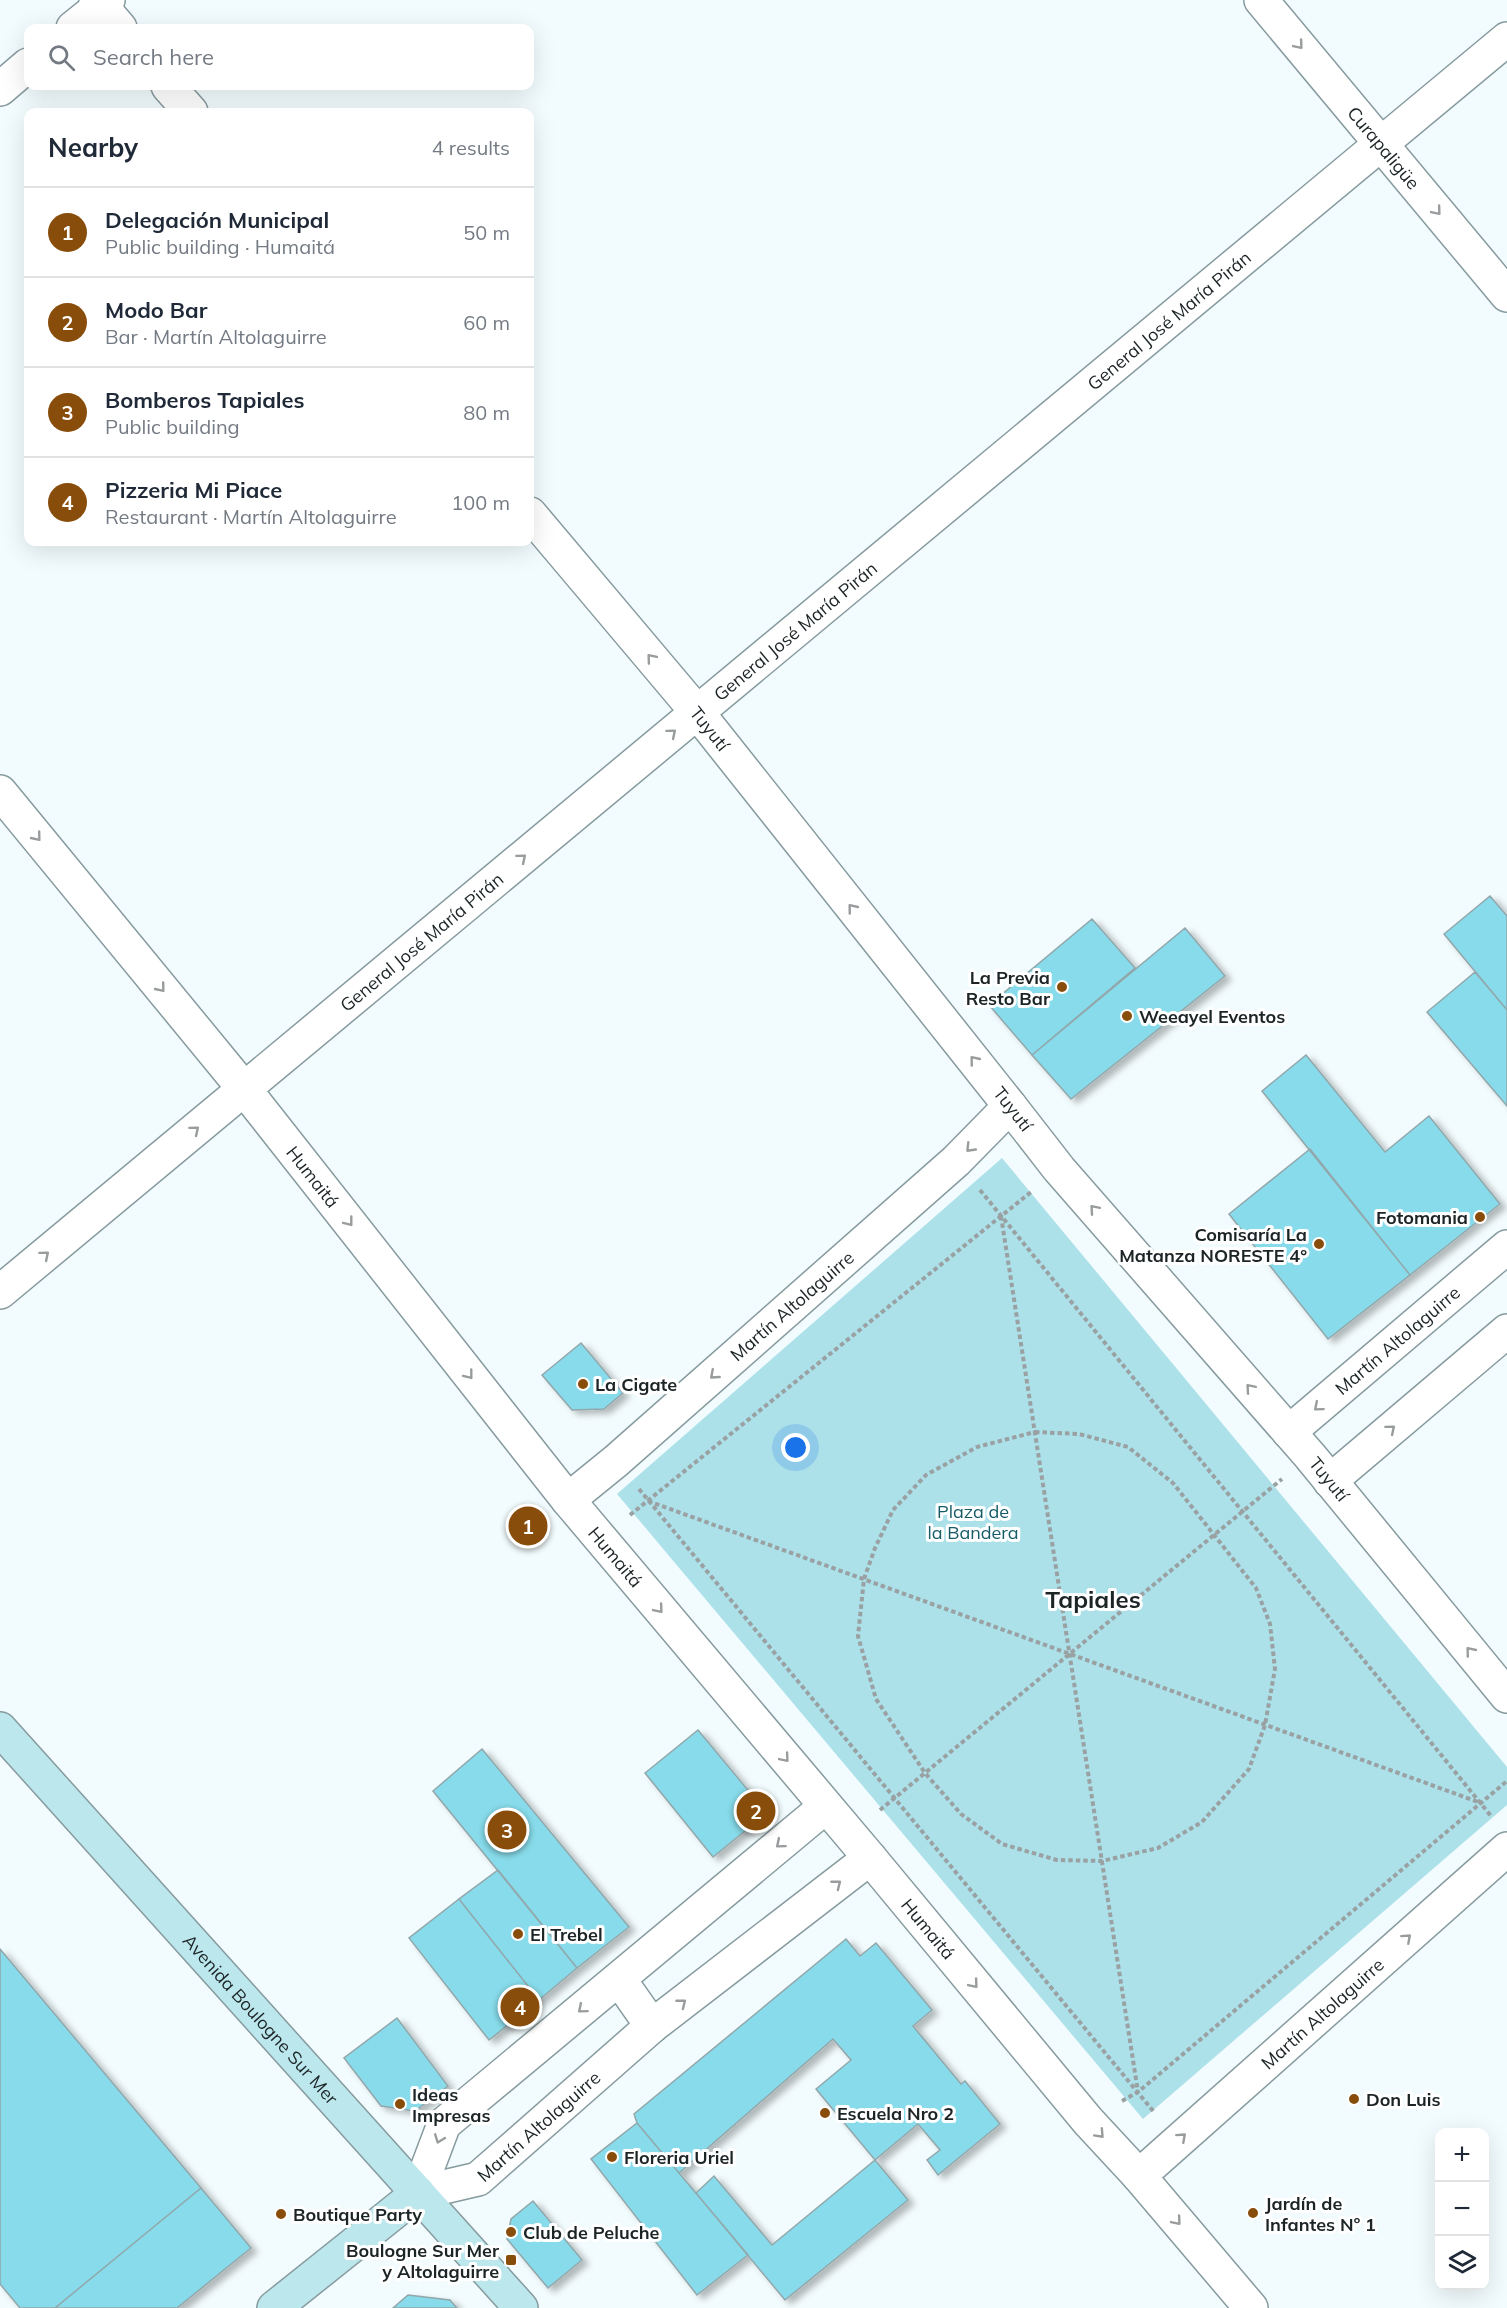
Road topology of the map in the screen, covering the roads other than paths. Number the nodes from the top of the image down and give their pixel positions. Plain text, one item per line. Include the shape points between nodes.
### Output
1 (1261, 0) edge
2 (106, 9) edge
3 (80, 24) edge
4 (1507, 39) edge
5 (24, 68) edge
6 (0, 89) edge
7 (172, 90) edge
8 (187, 108) edge
9 (1380, 143) junction
10 (1507, 295) edge
11 (534, 519) edge
12 (696, 712) junction
13 (0, 792) edge
14 (245, 1090) junction
15 (1010, 1106) junction
16 (1507, 1247) edge
17 (0, 1292) edge
18 (1507, 1331) edge
19 (1288, 1432) junction
20 (1330, 1481) junction
21 (568, 1500) junction
22 (1507, 1696) edge
23 (0, 1729) edge
24 (825, 1807) junction
25 (860, 1847) junction
26 (1507, 1849) edge
27 (619, 1979) junction
28 (652, 2026) junction
29 (1139, 2176) junction
30 (418, 2193) junction
31 (274, 2308) edge
32 (521, 2308) edge
33 (1251, 2308) edge

1 -> 9 street, Curapaligüe
2 - 3 street
4 - 9 street, General José María Pirán
5 - 6 street
7 - 8 street
9 -> 10 street, Curapaligüe
9 - 12 street, General José María Pirán
12 -> 11 street, Tuyutí
14 -> 12 street, General José María Pirán
15 -> 12 street, Tuyutí
13 -> 14 street, Humaitá
17 -> 14 street, General José María Pirán
14 -> 21 street, Humaitá
19 -> 15 street, Tuyutí via 1059,1169
15 -> 21 street, Martín Altolaguirre via 956,1161
16 -> 19 street, Martín Altolaguirre
20 -> 18 street
19 - 20 street, Tuyutí
22 -> 20 street, Tuyutí
21 -> 24 street, Humaitá
23 - 30 main road, Avenida Boulogne Sur Mer
24 - 25 street, Humaitá
24 -> 27 street
28 -> 25 street, Martín Altolaguirre
25 -> 29 street, Humaitá via 1088,2121
29 -> 26 street, Martín Altolaguirre
27 - 28 street
27 -> 30 street via 444,2124
28 - 30 street, Martín Altolaguirre via 478,2179
29 -> 33 street, Humaitá
30 - 31 main road
30 - 32 main road, Avenida Boulogne Sur Mer

